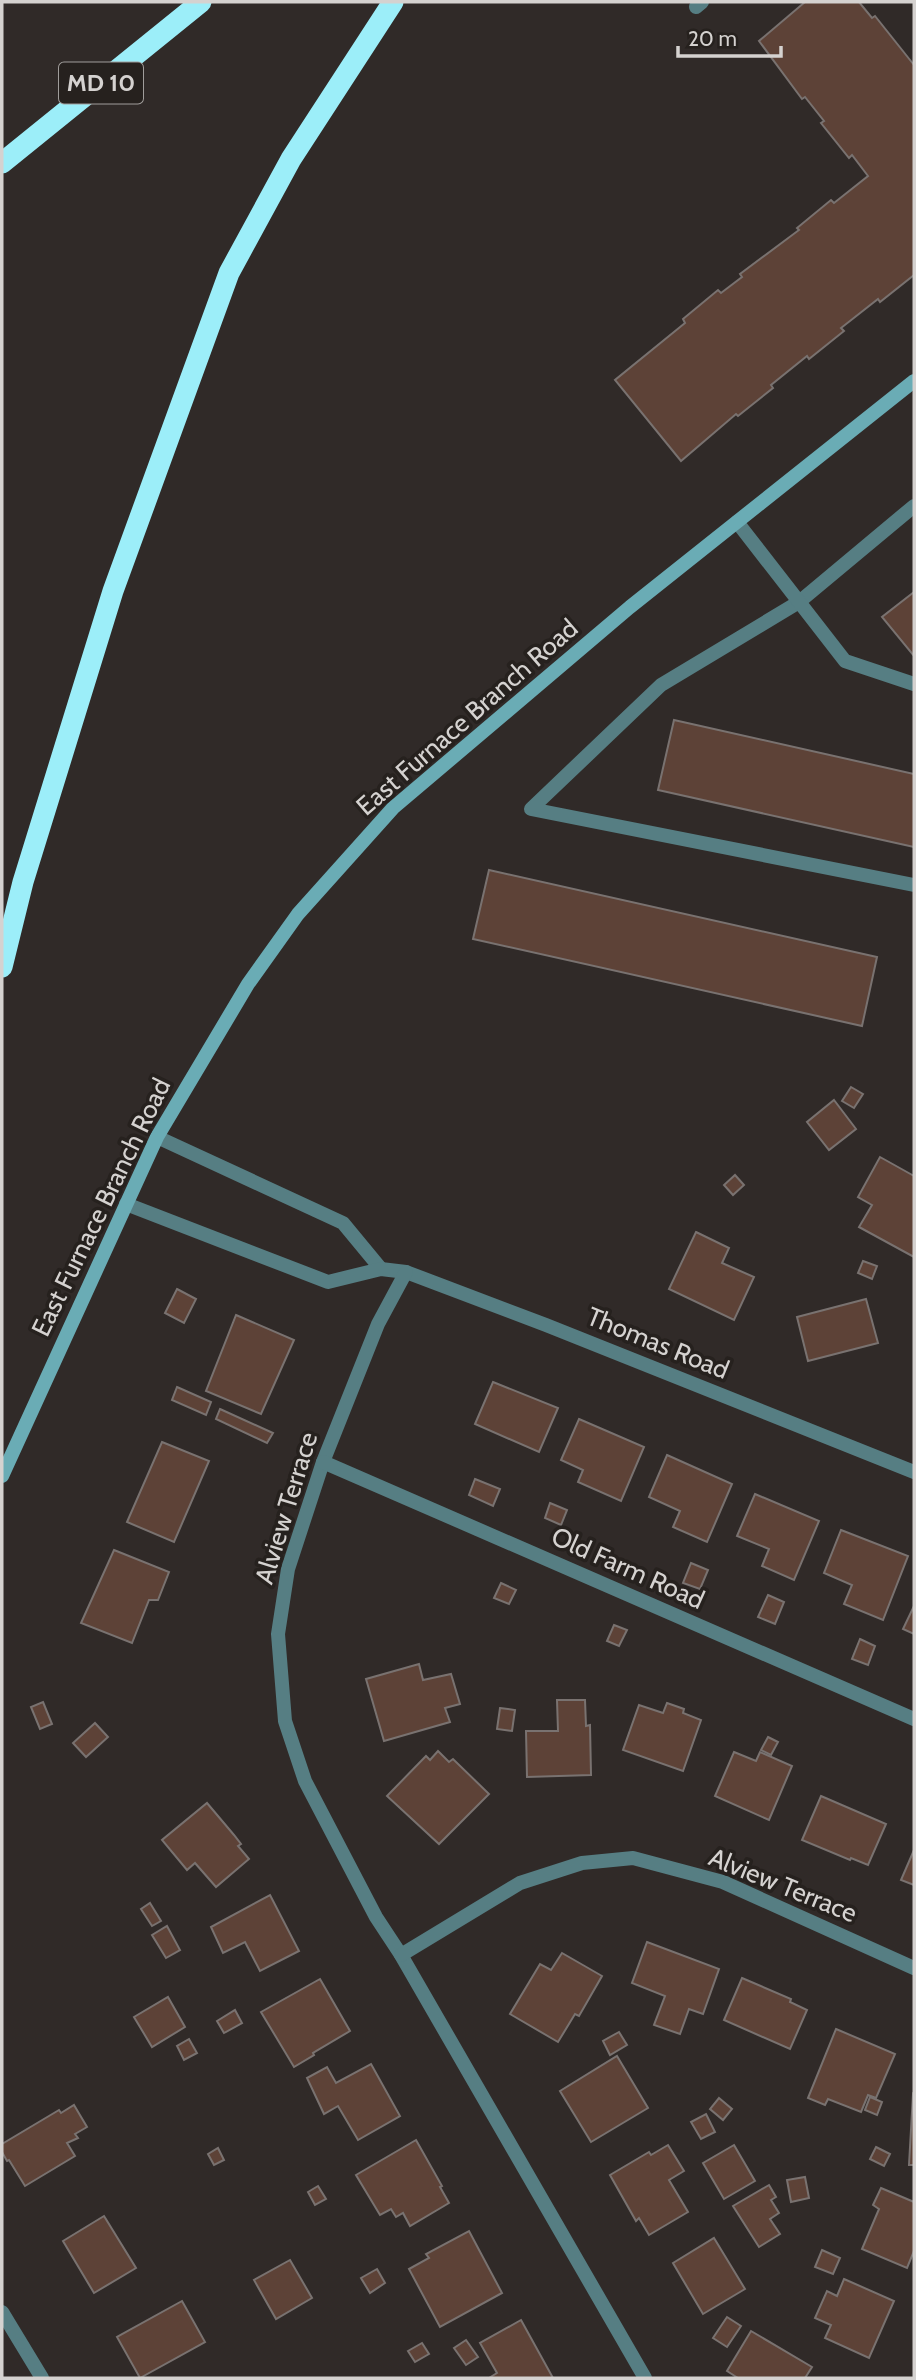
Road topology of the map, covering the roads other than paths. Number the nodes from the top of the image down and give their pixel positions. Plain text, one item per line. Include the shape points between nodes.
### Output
1 (201, 2) edge
2 (393, 2) edge
3 (2, 163) edge
4 (914, 381) edge
5 (914, 506) edge
6 (737, 522) junction
7 (799, 602) junction
8 (914, 684) edge
9 (914, 886) edge
10 (2, 967) edge
11 (157, 1136) junction
12 (126, 1204) junction
13 (381, 1269) junction
14 (406, 1272) junction
15 (323, 1462) junction
16 (913, 1469) edge
17 (2, 1476) edge
18 (914, 1719) edge
19 (401, 1955) junction
20 (914, 1968) edge
21 (2, 2312) edge
22 (42, 2378) edge
23 (645, 2378) edge

1 - 3 highway, MD 10
2 - 10 highway via 291,159 229,274 113,591 23,882
4 - 6 main road, East Furnace Branch Road
5 - 7 street
6 - 7 street
6 - 11 main road, East Furnace Branch Road via 393,808 299,914 248,984
7 - 8 street via 845,661
7 - 9 street via 660,685 531,808
11 - 12 main road, East Furnace Branch Road
11 - 13 street via 343,1223
12 - 13 street, Thomas Road via 328,1282
12 - 17 main road, East Furnace Branch Road
13 - 14 street, Thomas Road
14 - 15 street, Alview Terrace via 378,1324
14 - 16 street, Thomas Road
15 - 18 street, Old Farm Road
15 - 19 street, Alview Terrace via 288,1569 278,1634 285,1721 305,1781 376,1917
19 - 20 street, Alview Terrace via 520,1883 582,1863 633,1858 723,1882
19 - 23 street, Alview Terrace
21 - 22 street

